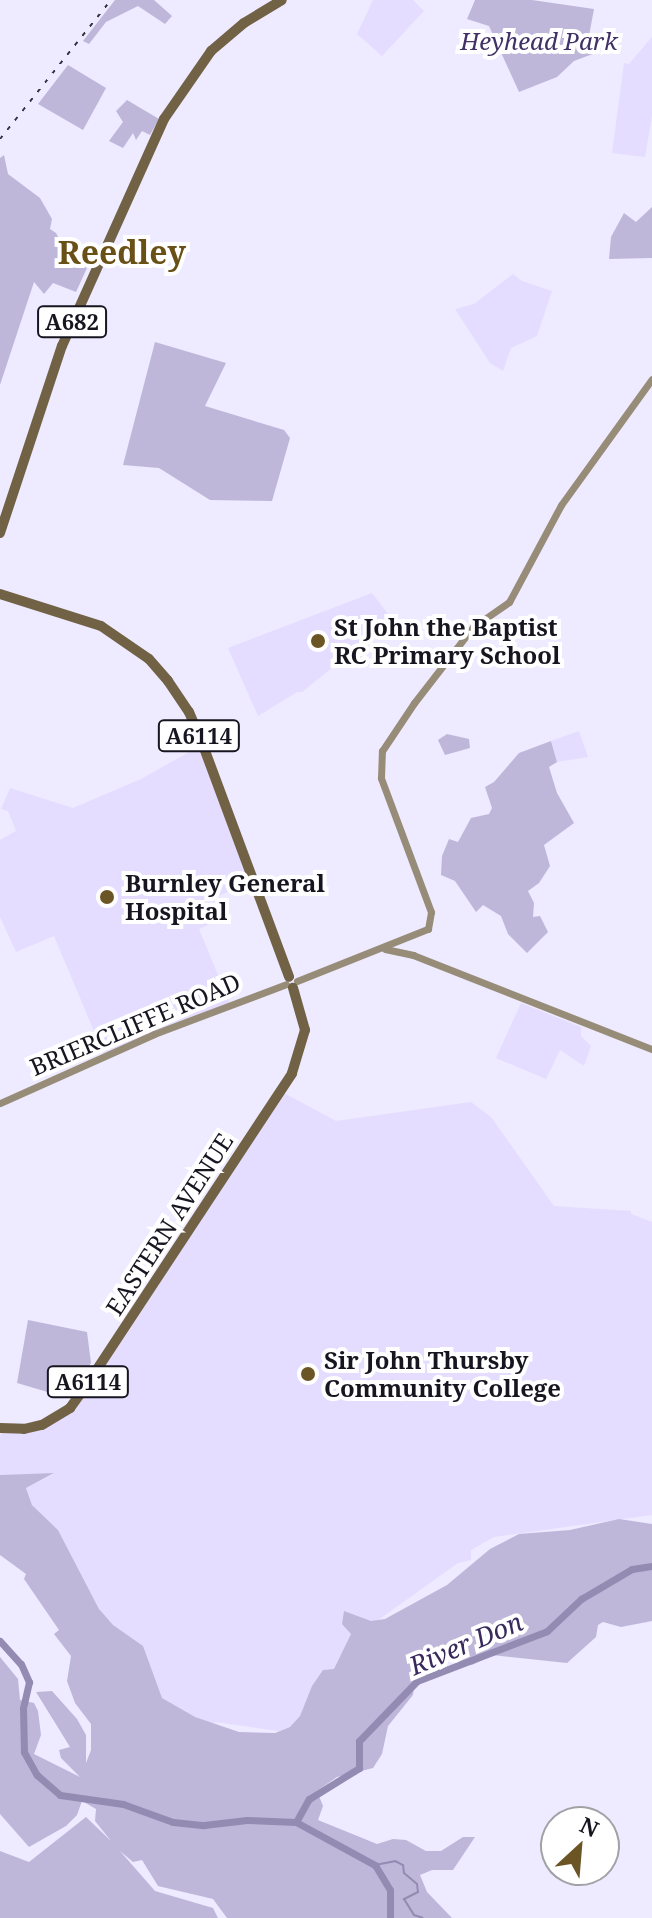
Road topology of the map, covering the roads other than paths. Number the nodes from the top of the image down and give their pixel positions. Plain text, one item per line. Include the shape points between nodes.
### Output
1 (282, 0) edge
2 (652, 379) edge
3 (0, 533) edge
4 (0, 594) edge
5 (400, 941) junction
6 (383, 949) junction
7 (399, 951) junction
8 (291, 982) junction
9 (652, 1049) edge
10 (0, 1103) edge
11 (0, 1428) edge

1 - 3 highway, A682 via 211,51 164,119 62,346
2 - 5 street, BRIERCLIFFE ROAD via 577,480 509,602 473,627 382,751 381,778 431,912 425,932
4 - 8 highway, A6114 via 101,626 149,659 168,681 204,748
5 - 6 street, BRIERCLIFFE ROAD
5 - 7 street
6 - 7 street, BRIERCLIFFE ROAD
6 - 8 street, BRIERCLIFFE ROAD
7 - 9 street, BRIERCLIFFE ROAD
8 - 10 street, BRIERCLIFFE ROAD via 154,1034
8 - 11 highway, EASTERN AVENUE / A6114 via 305,1030 292,1073 70,1408 42,1425

